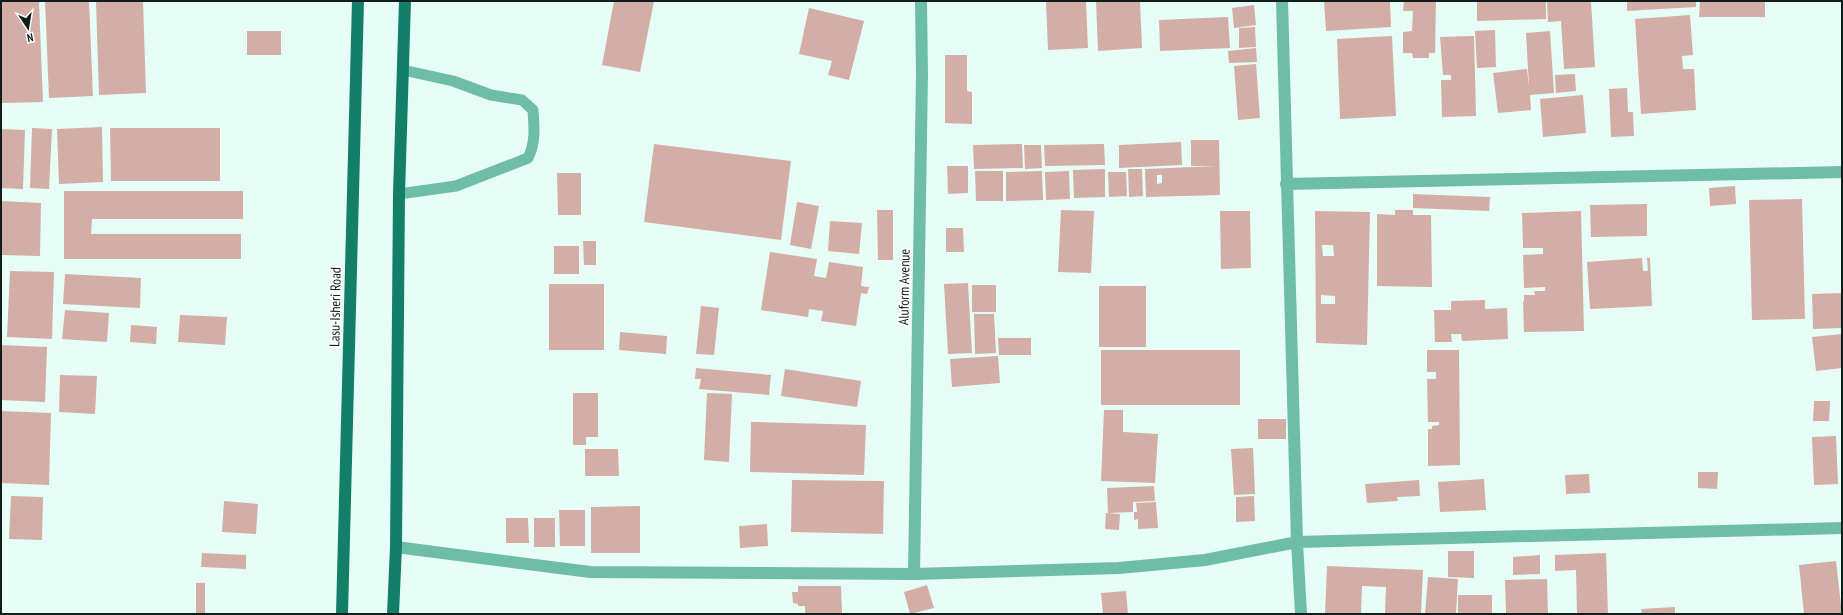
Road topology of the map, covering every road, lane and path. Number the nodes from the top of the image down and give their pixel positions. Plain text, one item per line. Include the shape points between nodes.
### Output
1 (358, 1) edge
2 (405, 1) edge
3 (921, 1) edge
4 (1282, 1) edge
5 (403, 70) junction
6 (1842, 172) edge
7 (1286, 184) junction
8 (399, 194) junction
9 (1842, 528) edge
10 (1297, 542) junction
11 (396, 547) junction
12 (914, 574) junction
13 (342, 614) edge
14 (393, 614) edge
15 (1301, 614) edge

1 - 13 main road, Lasu-Isheri Road
2 - 5 main road
3 - 12 street, Aluform Avenue
4 - 7 street
5 - 8 main road
5 - 8 lane via 453,81 491,95 522,100 533,110 534,128 533,149 528,158 456,186
6 - 7 street
7 - 10 street
8 - 11 main road
9 - 10 street
10 - 12 street via 1205,560 1119,568
10 - 15 street
11 - 12 street via 590,572
11 - 14 main road

